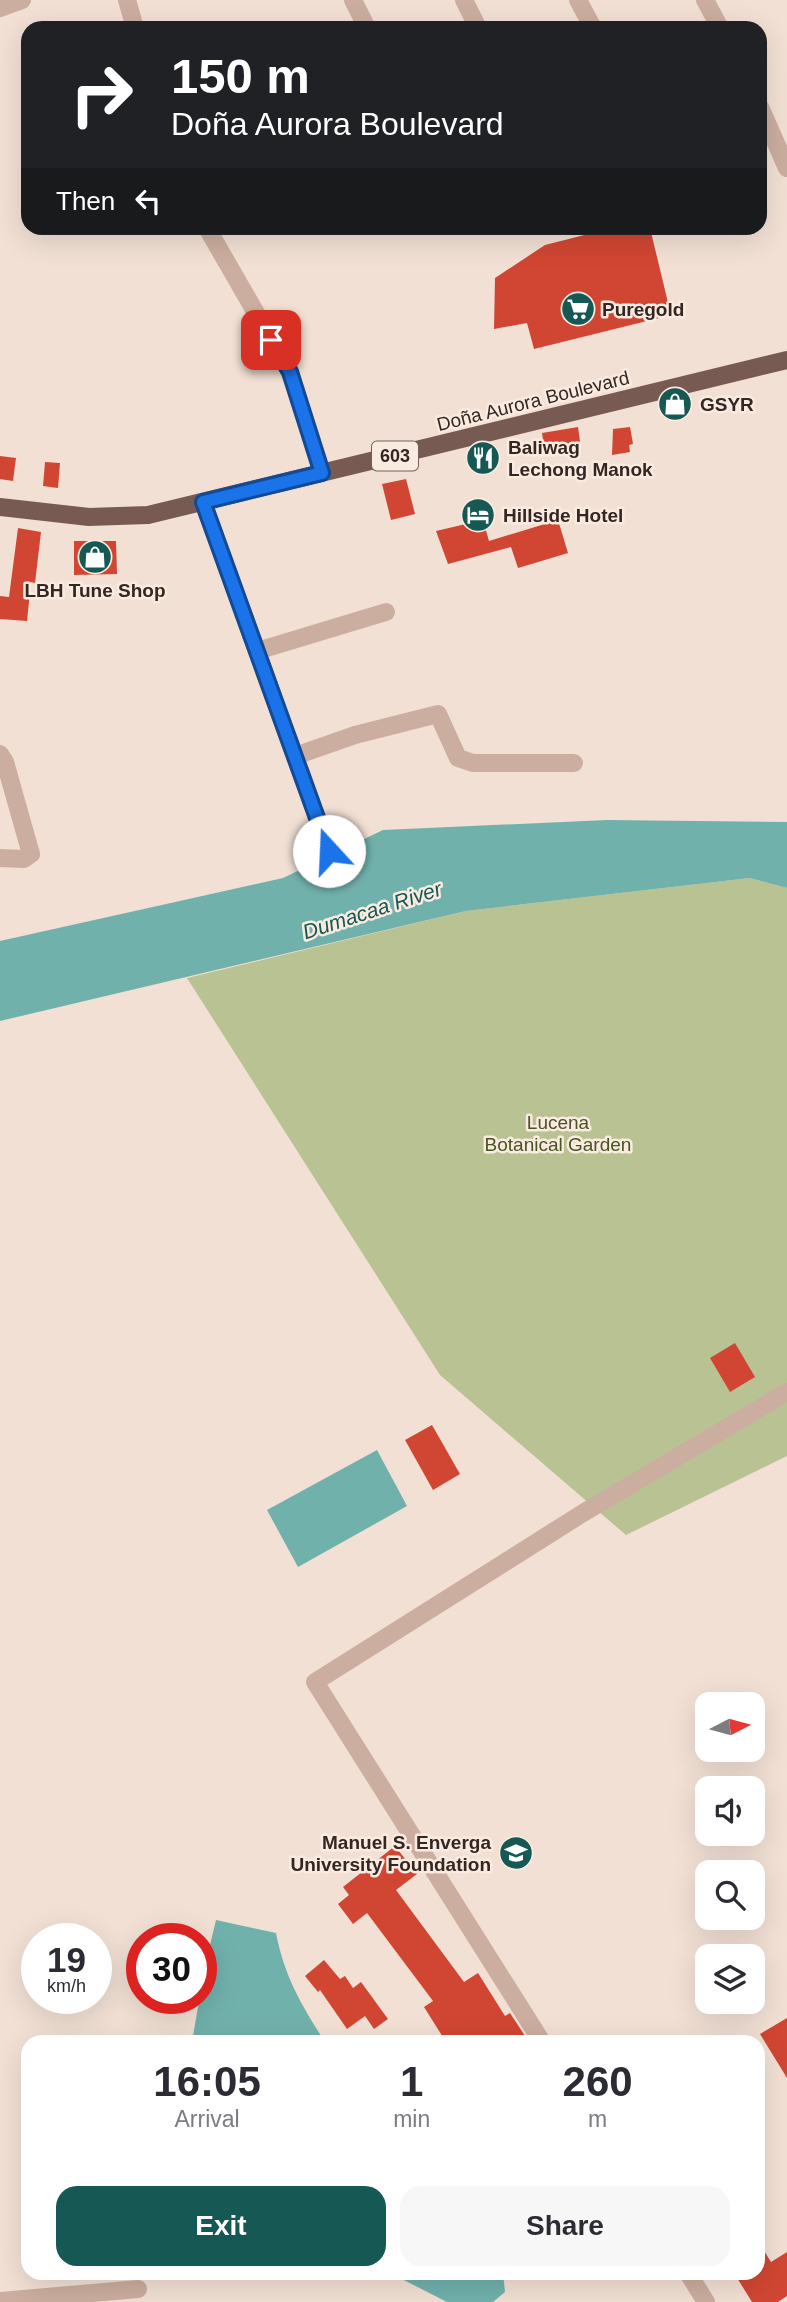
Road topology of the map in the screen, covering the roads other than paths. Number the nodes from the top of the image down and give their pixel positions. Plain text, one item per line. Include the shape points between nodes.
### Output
1 (22, 0) edge
2 (127, 0) edge
3 (352, 0) edge
4 (464, 0) edge
5 (578, 0) edge
6 (705, 0) edge
7 (0, 8) edge
8 (133, 21) edge
9 (363, 21) edge
10 (474, 21) edge
11 (589, 21) edge
12 (716, 21) edge
13 (767, 127) edge
14 (787, 168) edge
15 (211, 235) edge
16 (787, 360) edge
17 (322, 473) junction
18 (203, 502) junction
19 (0, 508) edge
20 (386, 612) dead end
21 (257, 651) junction
22 (0, 754) edge
23 (295, 756) junction
24 (574, 763) dead end
25 (329, 851) dead end
26 (0, 858) edge
27 (787, 1392) edge
28 (538, 2035) edge
29 (692, 2280) edge
30 (138, 2289) dead end
31 (0, 2301) edge
32 (706, 2302) edge

1 - 7 street
2 - 8 street
3 - 9 street
4 - 10 street
5 - 11 street
6 - 12 street
13 - 14 street
15 - 17 street via 290,372
16 - 17 main road, Doña Aurora Boulevard / 603
17 - 18 main road, Doña Aurora Boulevard / 603
18 - 19 main road, Doña Aurora Boulevard / 603 via 148,514 89,517
18 - 21 street
20 - 21 street
21 - 23 street
22 - 26 street via 31,854 24,859
23 - 24 street via 438,714 458,758 473,763
23 - 25 street
27 - 28 street via 583,1513 315,1682
29 - 32 street
30 - 31 street

